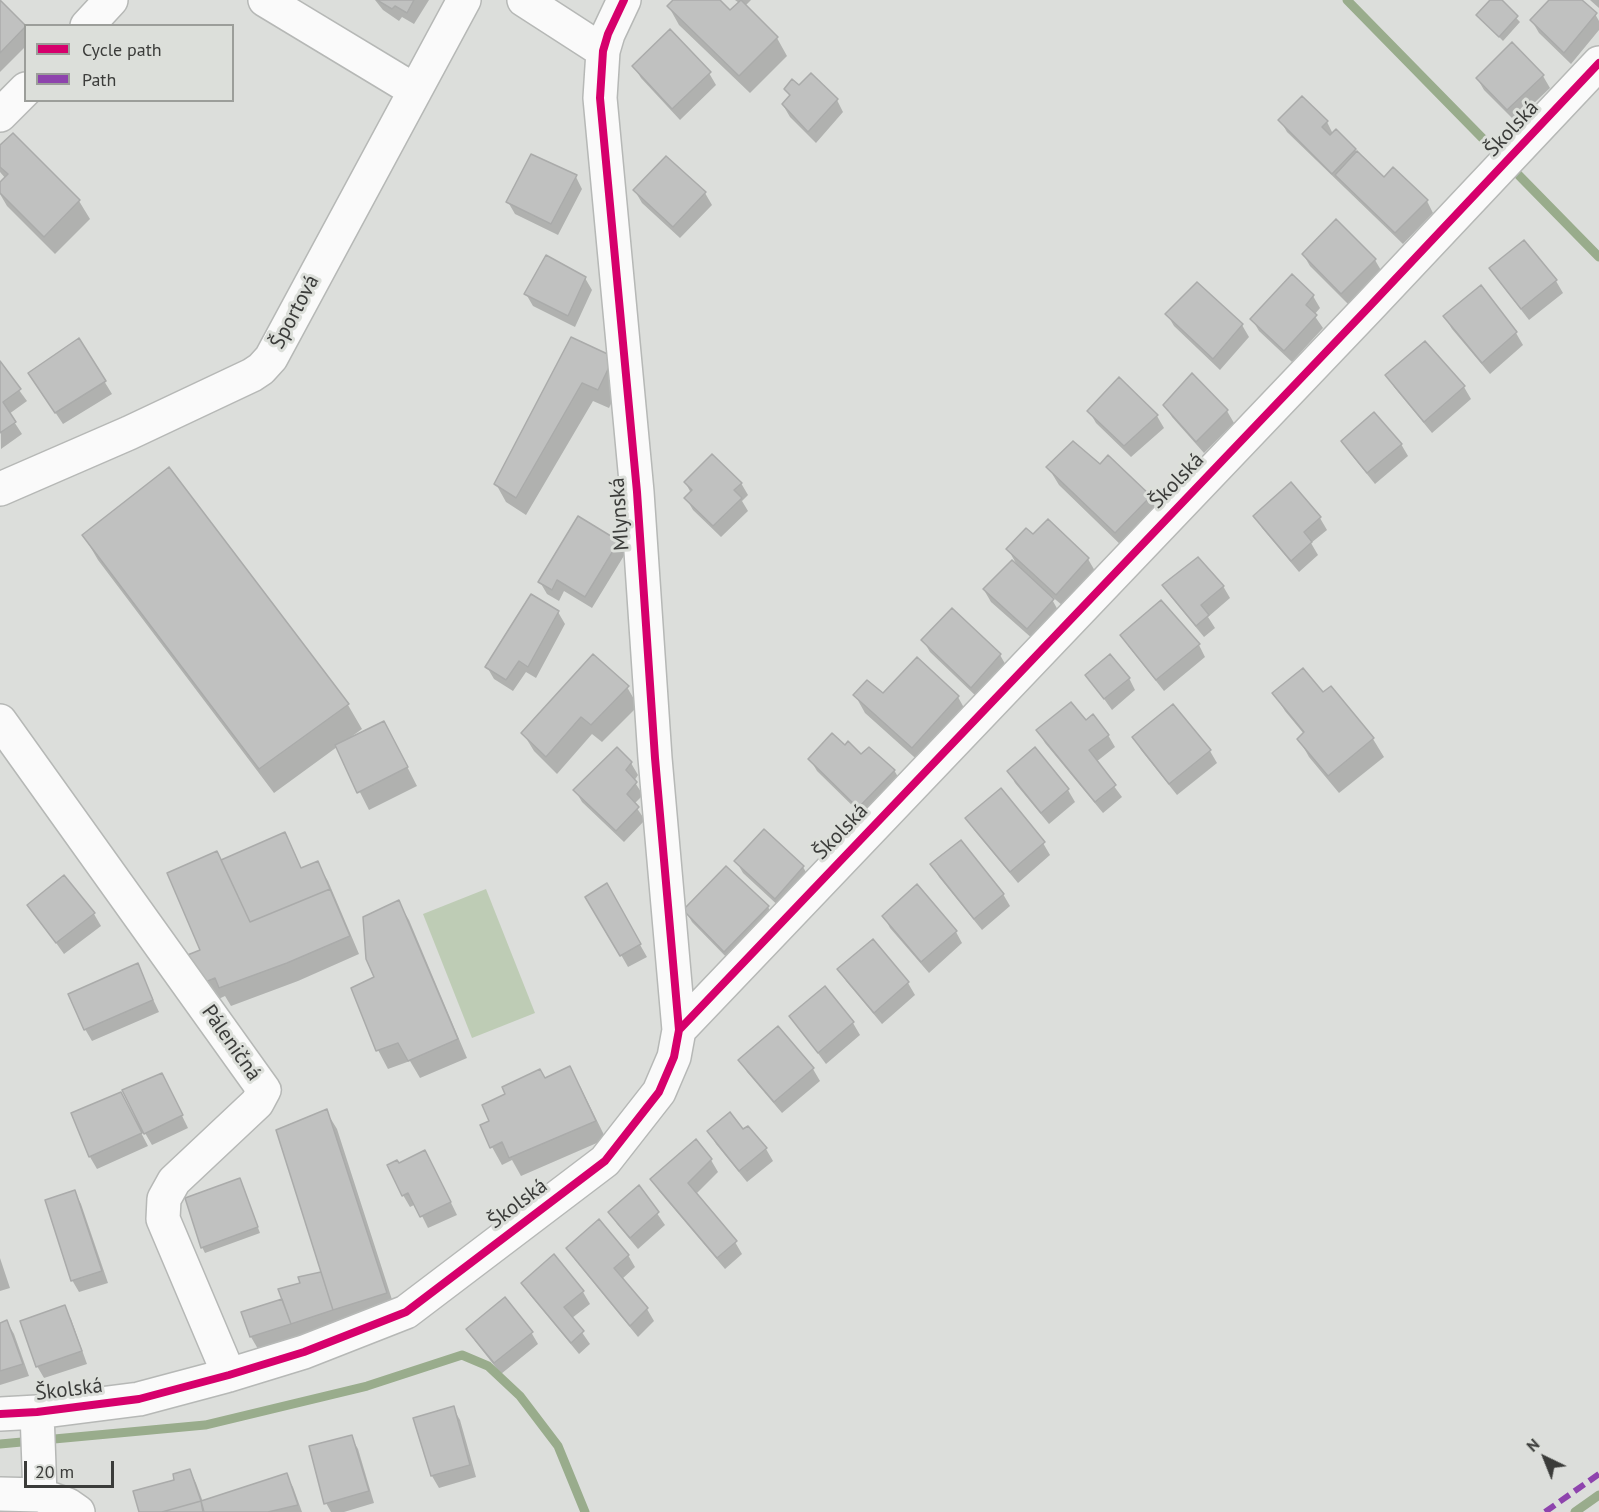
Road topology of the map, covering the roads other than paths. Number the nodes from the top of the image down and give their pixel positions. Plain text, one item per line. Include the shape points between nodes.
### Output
1 (111, 0) edge
2 (265, 0) edge
3 (464, 0) edge
4 (524, 0) edge
5 (624, 0) edge
6 (89, 24) edge
7 (603, 51) junction
8 (1599, 63) edge
9 (414, 90) junction
10 (24, 91) edge
11 (0, 115) edge
12 (0, 489) edge
13 (0, 721) edge
14 (679, 1030) junction
15 (229, 1375) junction
16 (0, 1414) edge
17 (37, 1420) junction
18 (40, 1482) junction
19 (0, 1494) edge
20 (78, 1512) edge

1 - 6 street
2 - 9 street
3 - 9 street, Športová
4 - 7 street
5 - 7 street, Mlynská
7 - 14 street, Mlynská via 600,98 637,492
8 - 14 street, Školská
9 - 12 street, Športová via 271,358 261,369 129,433
10 - 11 street
13 - 15 street, Páleničná via 264,1090 257,1103 174,1181 164,1199 163,1219
14 - 15 street, Školská via 674,1057 658,1092 605,1161 406,1312 304,1352
15 - 17 street, Školská via 139,1400
16 - 17 street, Školská
17 - 18 street
18 - 19 street
18 - 20 street

